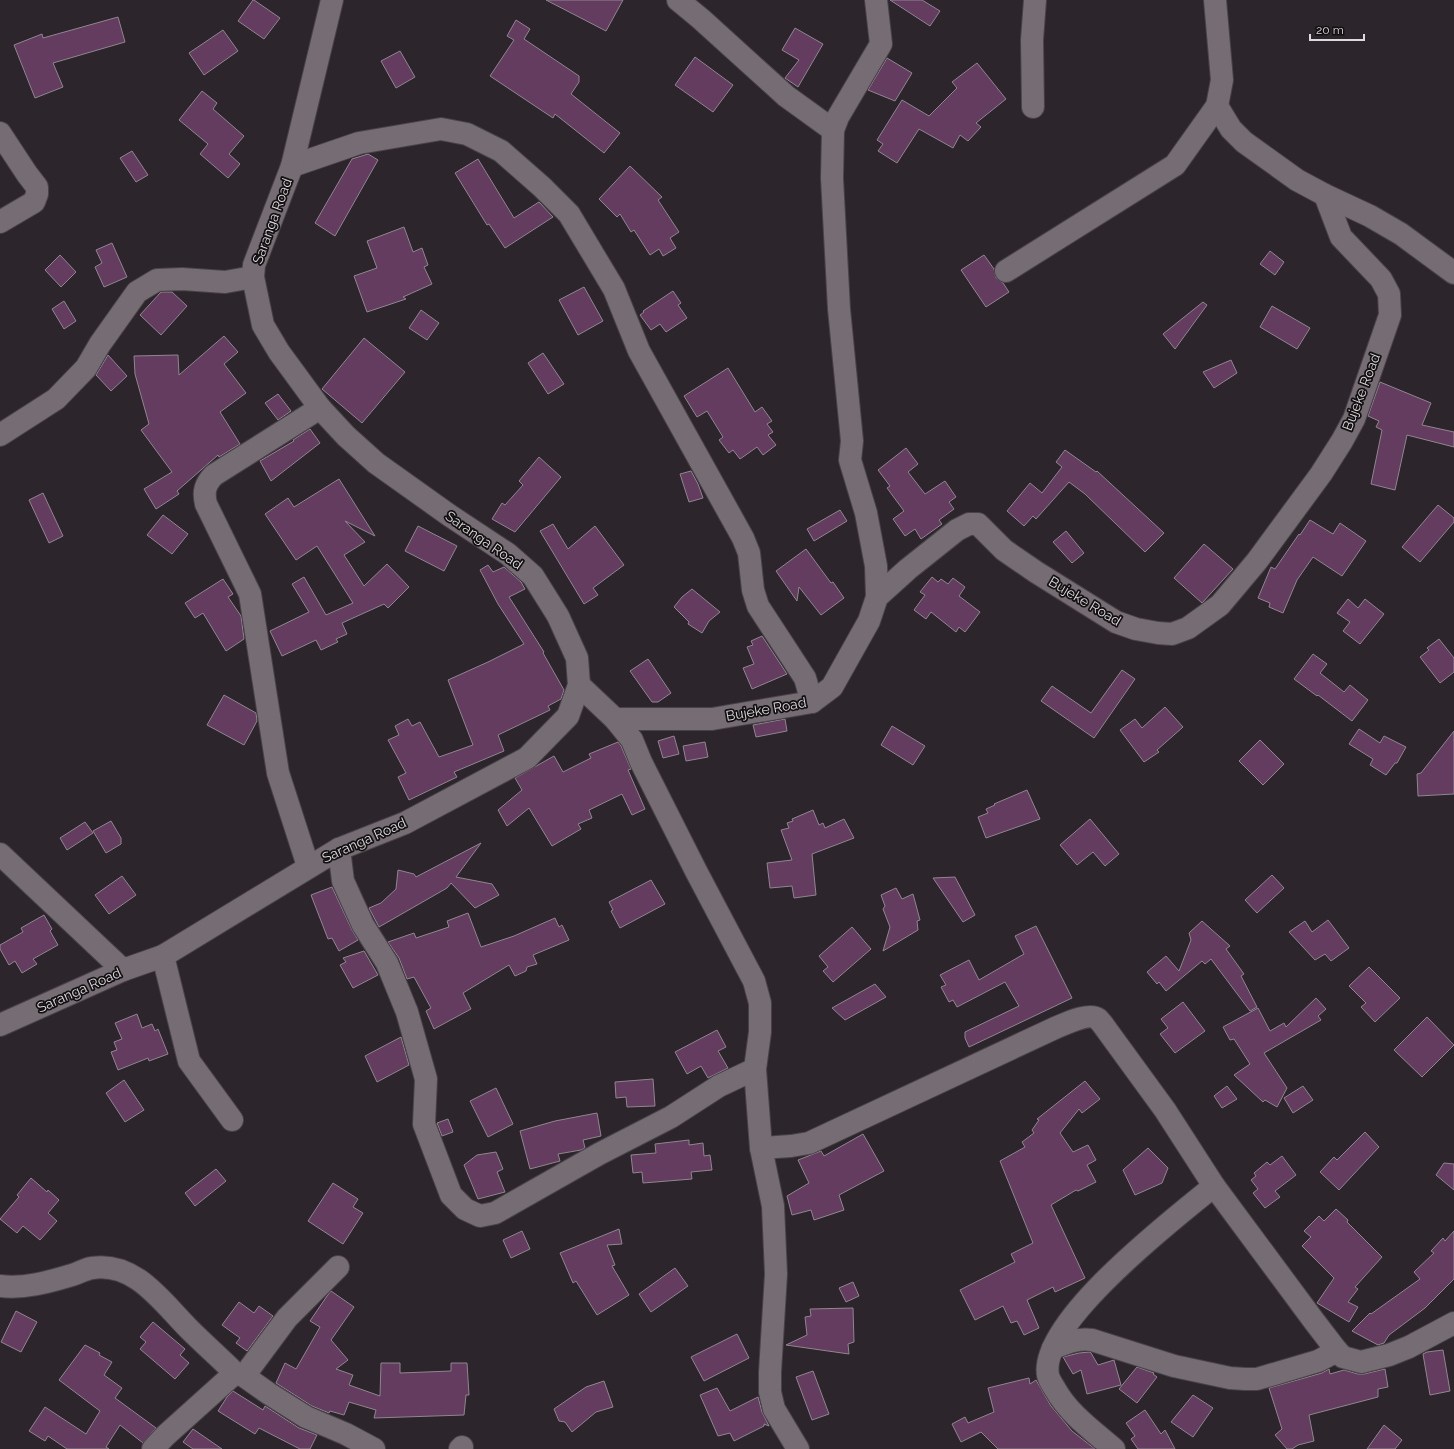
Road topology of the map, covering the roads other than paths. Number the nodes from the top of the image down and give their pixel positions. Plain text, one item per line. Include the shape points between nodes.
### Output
1 (332, 0) edge
2 (678, 0) edge
3 (876, 0) edge
4 (1035, 0) edge
5 (1215, 0) edge
6 (1217, 106) junction
7 (1033, 108) dead end
8 (833, 130) junction
9 (0, 133) edge
10 (292, 166) junction
11 (1324, 195) junction
12 (0, 222) edge
13 (1006, 270) dead end
14 (1454, 273) edge
15 (253, 277) junction
16 (320, 408) junction
17 (0, 435) edge
18 (877, 597) junction
19 (579, 685) junction
20 (812, 702) junction
21 (615, 719) junction
22 (339, 849) junction
23 (0, 854) edge
24 (308, 866) junction
25 (163, 956) junction
26 (123, 970) junction
27 (0, 1025) edge
28 (755, 1069) junction
29 (232, 1120) dead end
30 (761, 1148) junction
31 (1214, 1186) junction
32 (338, 1267) dead end
33 (0, 1286) edge
34 (1454, 1323) edge
35 (1053, 1348) junction
36 (1337, 1351) junction
37 (240, 1374) junction
38 (153, 1449) edge
39 (374, 1449) edge
40 (798, 1449) edge
41 (1114, 1449) edge

1 - 10 street, Saranga Road
2 - 8 street via 786,96
3 - 8 street via 881,44
4 - 7 street via 1032,40
5 - 6 street via 1222,80
6 - 11 street via 1230,129 1244,142 1297,180
6 - 13 street via 1175,165
8 - 18 street via 832,178 839,309 852,441 850,460 866,513 876,566
9 - 12 street via 37,187 34,202
10 - 15 street, Saranga Road via 254,265
10 - 20 street via 359,143 441,129 467,134 501,151 569,214 614,289 639,351 744,538 758,606 805,678
11 - 14 street via 1370,216 1401,234
11 - 18 street, Bujeke Road via 1341,237 1381,279 1389,294 1390,315 1354,419 1342,441 1257,561 1220,605 1188,628 1172,634 1136,629 1116,622 1036,572 1004,550 978,524 969,524 956,530 908,568
15 - 16 street, Saranga Road via 264,325 279,352
15 - 17 street via 226,282 157,280 136,292 86,368 56,399
16 - 19 street, Saranga Road via 376,463 508,554 533,576 558,616 577,658
16 - 24 street via 214,475 208,481 204,496 250,594 278,773
18 - 20 street, Bujeke Road via 869,621 832,687
19 - 21 street
19 - 22 street, Saranga Road via 568,716 527,758 405,823
20 - 21 street, Bujeke Road via 712,719
21 - 28 street via 632,740 696,872 754,981 760,1003
22 - 24 street, Saranga Road
22 - 28 street via 343,880 363,925 387,963 407,1012 426,1079 424,1124 451,1195 464,1209 480,1216 495,1213 598,1154 671,1117 719,1086
23 - 26 street
24 - 25 street, Saranga Road
25 - 26 street, Saranga Road
25 - 29 street via 189,1060
26 - 27 street, Saranga Road
28 - 30 street
30 - 31 street via 809,1142 1055,1028 1090,1016 1097,1018 1106,1029 1165,1110
30 - 40 street via 773,1206 776,1274 770,1392 774,1409
31 - 35 street via 1119,1265 1073,1317
31 - 36 street
32 - 37 street via 287,1318
33 - 37 street via 38,1284 91,1268 109,1267 124,1272 154,1292 190,1330
34 - 36 street via 1409,1347 1361,1362 1343,1357
35 - 36 street via 1072,1340 1092,1340 1174,1366 1245,1379 1257,1379 1318,1361
35 - 41 street via 1048,1374 1056,1392 1071,1412
37 - 38 street via 165,1436
37 - 39 street via 306,1417

